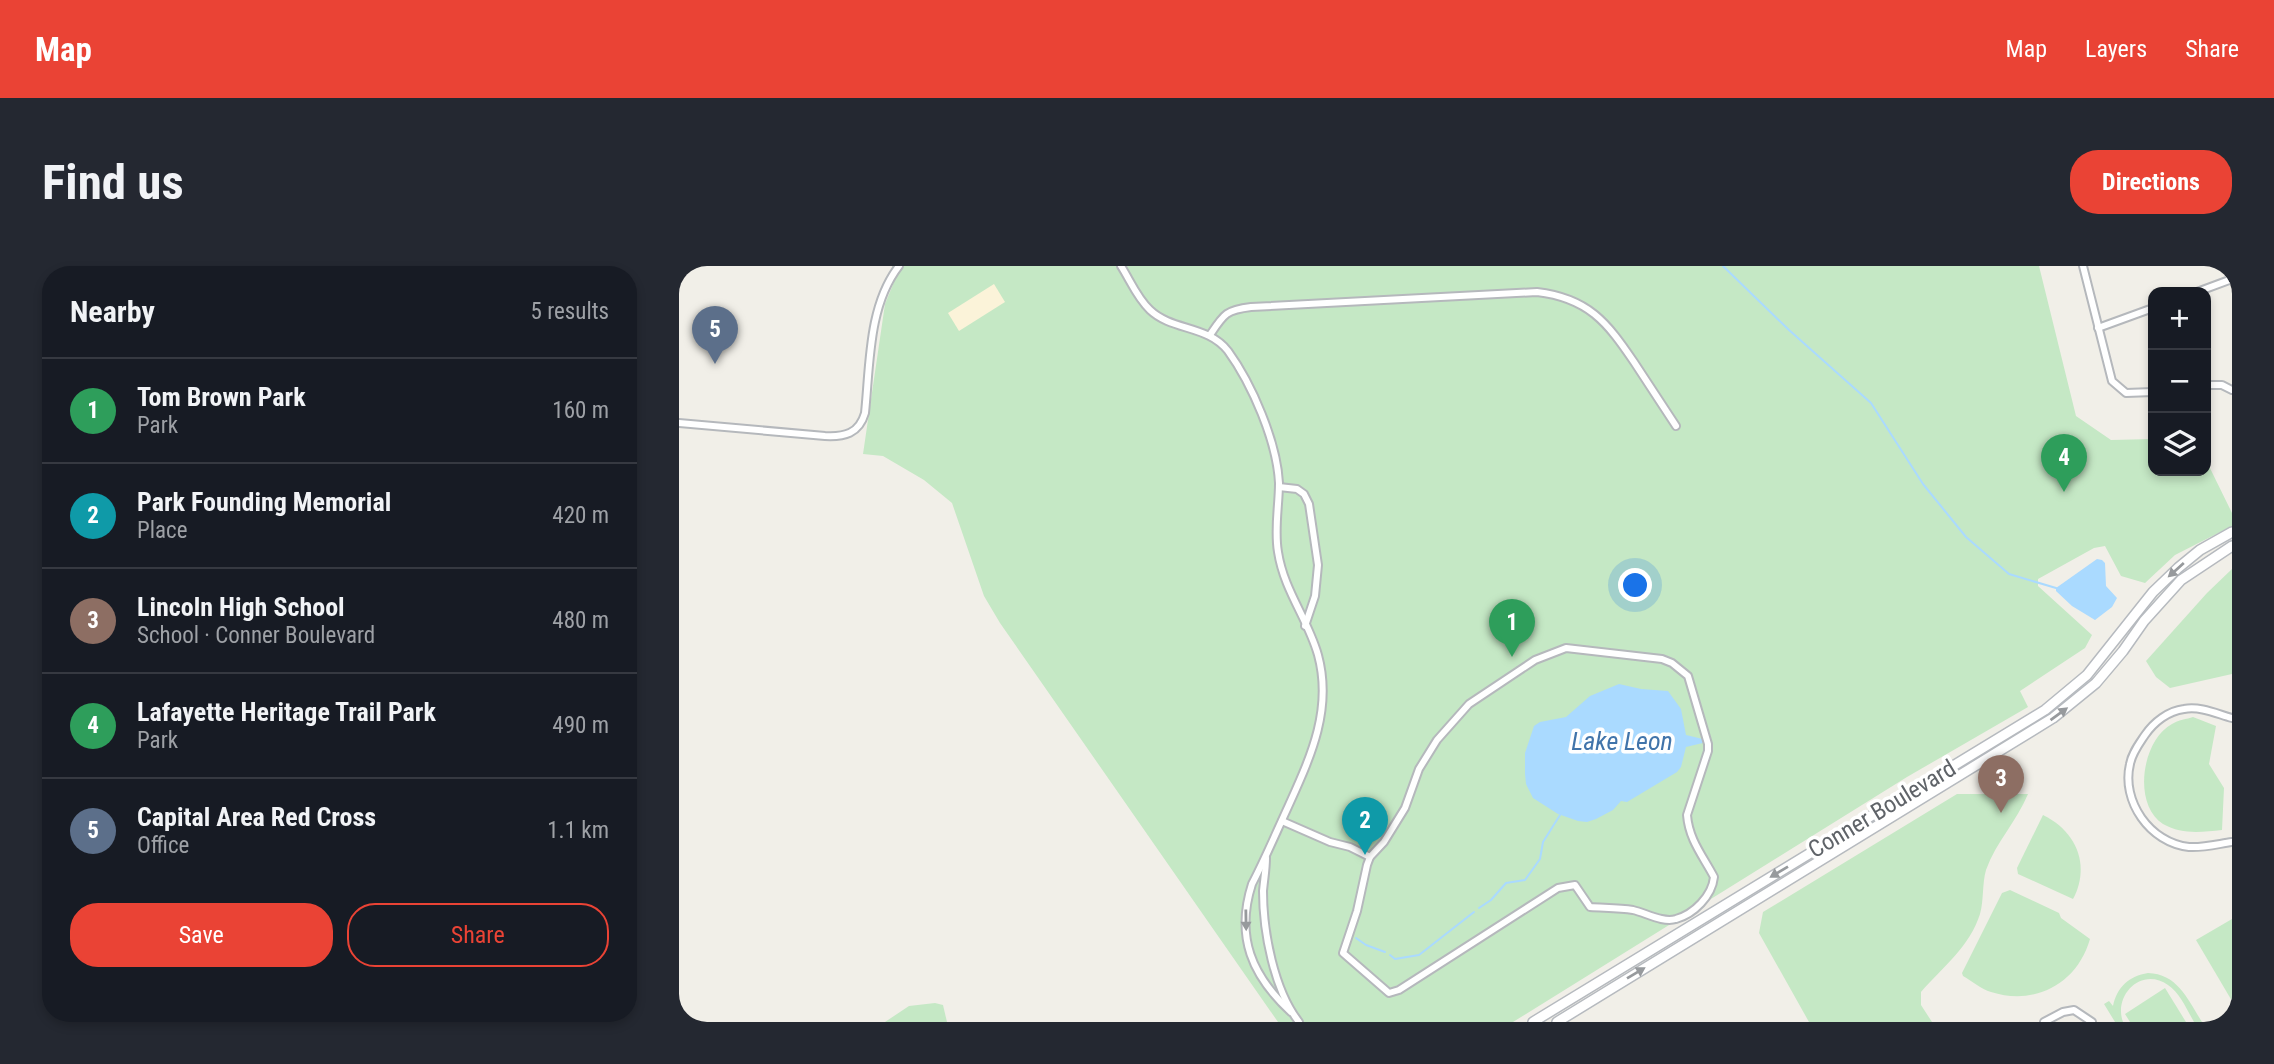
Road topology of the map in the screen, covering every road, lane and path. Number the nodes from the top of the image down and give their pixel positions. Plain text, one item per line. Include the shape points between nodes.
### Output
1 (899, 266) edge
2 (1121, 266) edge
3 (2083, 266) edge
4 (2228, 266) edge
5 (2232, 271) edge
6 (2232, 279) edge
7 (2210, 287) edge
8 (2148, 310) edge
9 (2098, 328) junction
10 (1210, 335) junction
11 (2211, 385) edge
12 (2232, 390) edge
13 (2148, 392) edge
14 (679, 424) edge
15 (1676, 426) dead end
16 (1279, 487) junction
17 (2232, 533) edge
18 (2232, 546) edge
19 (1305, 626) junction
20 (2232, 718) edge
21 (2025, 722) junction
22 (2032, 732) junction
23 (1282, 821) junction
24 (2232, 842) edge
25 (1266, 856) junction
26 (1370, 857) junction
27 (1607, 977) junction
28 (1613, 987) junction
29 (1291, 1012) junction
30 (1299, 1022) edge
31 (1534, 1022) edge
32 (1557, 1022) edge
33 (2044, 1022) edge
34 (2092, 1022) edge

1 - 14 street via 878,312 865,413 855,430 845,436 825,436
2 - 10 street via 1149,310
3 - 9 street
4 - 5 street
6 - 7 street
8 - 9 street
9 - 13 street via 2112,382 2126,393
10 - 15 street via 1226,313 1251,307 1537,292 1558,295 1604,321
10 - 16 street via 1230,354 1255,402 1275,452
11 - 12 street
16 - 19 street via 1278,551
16 - 19 street via 1297,489 1309,504 1318,565 1315,596
17 -> 21 main road, Conner Boulevard via 2178,568 2087,675
22 -> 18 main road, Conner Boulevard via 2096,683 2181,580
19 - 23 street via 1319,657 1322,712 1313,749
20 - 24 street via 2193,708 2165,716 2148,730 2133,753 2128,779 2135,808 2164,838 2187,847
21 - 22 main road
21 -> 27 main road, Conner Boulevard
28 -> 22 main road, Conner Boulevard
23 - 25 street
23 - 26 street
25 - 29 street via 1263,891 1268,939 1278,983
25 -> 29 street via 1246,904 1248,948 1262,981
26 - 26 street via 1405,808 1429,752 1462,709 1535,660 1557,650 1581,649 1662,659 1688,676 1708,744 1687,815 1689,832 1714,877 1707,897 1675,920 1590,907 1575,885 1559,888 1389,993 1343,953
27 - 28 main road
27 - 31 main road, Conner Boulevard
28 - 32 main road, Conner Boulevard
29 - 30 street
33 - 34 street via 2074,1010

